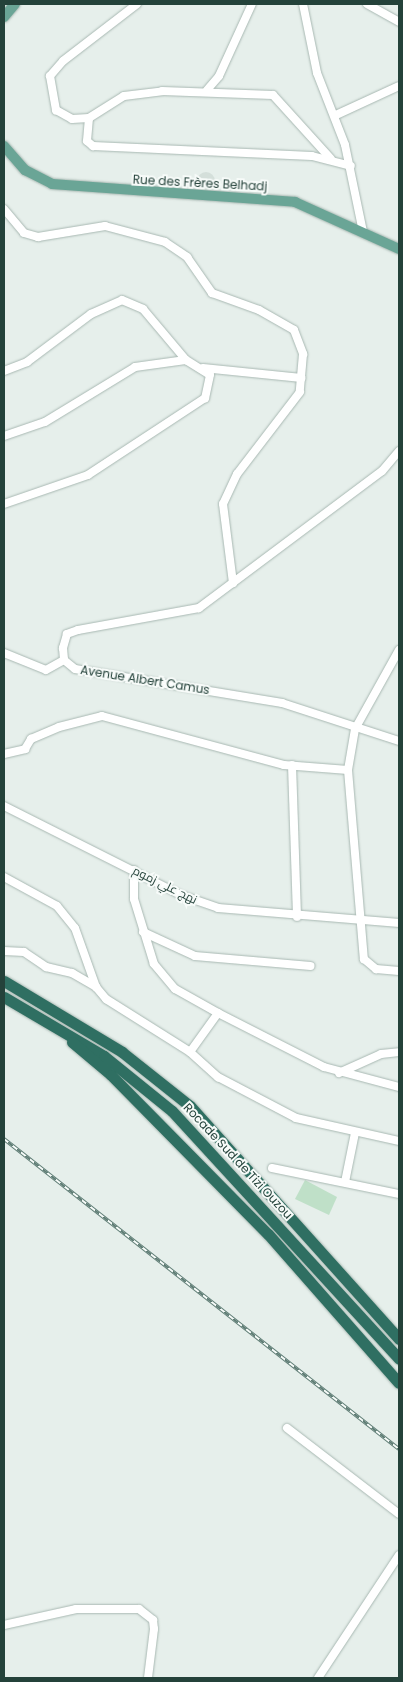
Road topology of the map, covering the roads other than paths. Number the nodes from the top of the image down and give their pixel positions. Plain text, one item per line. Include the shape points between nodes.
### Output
1 (15, 4) edge
2 (137, 4) edge
3 (252, 4) edge
4 (303, 4) edge
5 (367, 4) edge
6 (4, 17) edge
7 (399, 22) edge
8 (399, 86) edge
9 (207, 90) junction
10 (336, 115) junction
11 (88, 118) junction
12 (4, 146) edge
13 (331, 159) junction
14 (350, 166) junction
15 (4, 209) edge
16 (363, 232) junction
17 (399, 249) edge
18 (186, 360) junction
19 (4, 362) edge
20 (203, 368) junction
21 (5, 370) edge
22 (301, 378) junction
23 (4, 436) edge
24 (399, 451) edge
25 (4, 504) edge
26 (233, 582) junction
27 (399, 650) edge
28 (4, 653) edge
29 (64, 660) junction
30 (355, 729) junction
31 (399, 741) edge
32 (4, 754) edge
33 (292, 765) junction
34 (348, 770) junction
35 (4, 806) edge
36 (134, 870) junction
37 (4, 877) edge
38 (297, 916) junction
39 (358, 921) junction
40 (399, 923) edge
41 (143, 932) junction
42 (4, 951) edge
43 (311, 966) dead end
44 (399, 971) edge
45 (4, 982) edge
46 (96, 987) junction
47 (4, 997) edge
48 (218, 1013) junction
49 (36, 1014) junction
50 (190, 1052) junction
51 (399, 1052) edge
52 (339, 1073) junction
53 (399, 1087) edge
54 (355, 1133) junction
55 (399, 1141) edge
56 (272, 1168) dead end
57 (345, 1182) junction
58 (399, 1194) edge
59 (399, 1339) edge
60 (399, 1359) edge
61 (399, 1383) edge
62 (287, 1428) dead end
63 (399, 1514) edge
64 (399, 1555) edge
65 (4, 1625) edge
66 (148, 1678) edge
67 (318, 1678) edge

1 - 6 main road
2 - 11 street via 63,61 50,76 56,110 72,119
3 - 9 street via 219,76
4 - 10 street via 317,73
5 - 7 street
8 - 10 street
9 - 11 street via 129,94
9 - 13 street via 273,95
10 - 14 street
11 - 13 street via 87,141 93,146
12 - 16 main road, Rue des Frères Belhadj via 25,170 52,184 281,200 312,208
13 - 14 street
14 - 16 street
15 - 22 street via 24,233 38,237 105,226 145,234 178,249 212,293 259,310 294,330 303,354
16 - 17 main road, Rue des Frères Belhadj
18 - 20 street
18 - 21 street via 143,309 122,300 103,307 27,362
18 - 23 street via 135,367 45,422
19 - 21 street
20 - 22 street
20 - 25 street via 210,375 211,385 205,398 191,410 88,475
22 - 26 street via 295,402 263,437 226,493 222,521
24 - 26 street, Avenue Albert Camus via 382,471
26 - 29 street, Avenue Albert Camus via 199,608 67,634
27 - 30 street
28 - 29 street via 46,670
29 - 30 street, Avenue Albert Camus via 75,669 282,703
30 - 31 street, Avenue Albert Camus
30 - 34 street
32 - 33 street via 25,749 31,739 59,727 102,716
33 - 34 street
33 - 38 street
34 - 39 street
35 - 36 street, نهج علي زموم
36 - 38 street, نهج علي زموم via 218,908
36 - 41 street via 134,898
37 - 46 street via 58,906 75,928
38 - 39 street, نهج علي زموم
39 - 40 street, نهج علي زموم
39 - 44 street via 364,959 376,969
41 - 43 street via 195,956
41 - 48 street via 154,964 175,989
42 - 46 street via 24,952 46,967 72,973
45 - 59 highway, Rocade Sud de Tizi Ouzou via 122,1052 190,1106
46 - 50 street via 106,999
47 - 49 highway, Rocade Sud de Tizi Ouzou
48 - 50 street
48 - 52 street
49 - 60 highway, Rocade Sud de Tizi Ouzou via 104,1056 179,1118
49 - 61 highway via 110,1075 268,1234
50 - 54 street via 218,1076 296,1118
51 - 52 street via 381,1054
52 - 53 street
54 - 55 street
54 - 57 street
56 - 57 street
57 - 58 street
62 - 63 street
64 - 67 street
65 - 66 street via 76,1609 139,1609 153,1620

